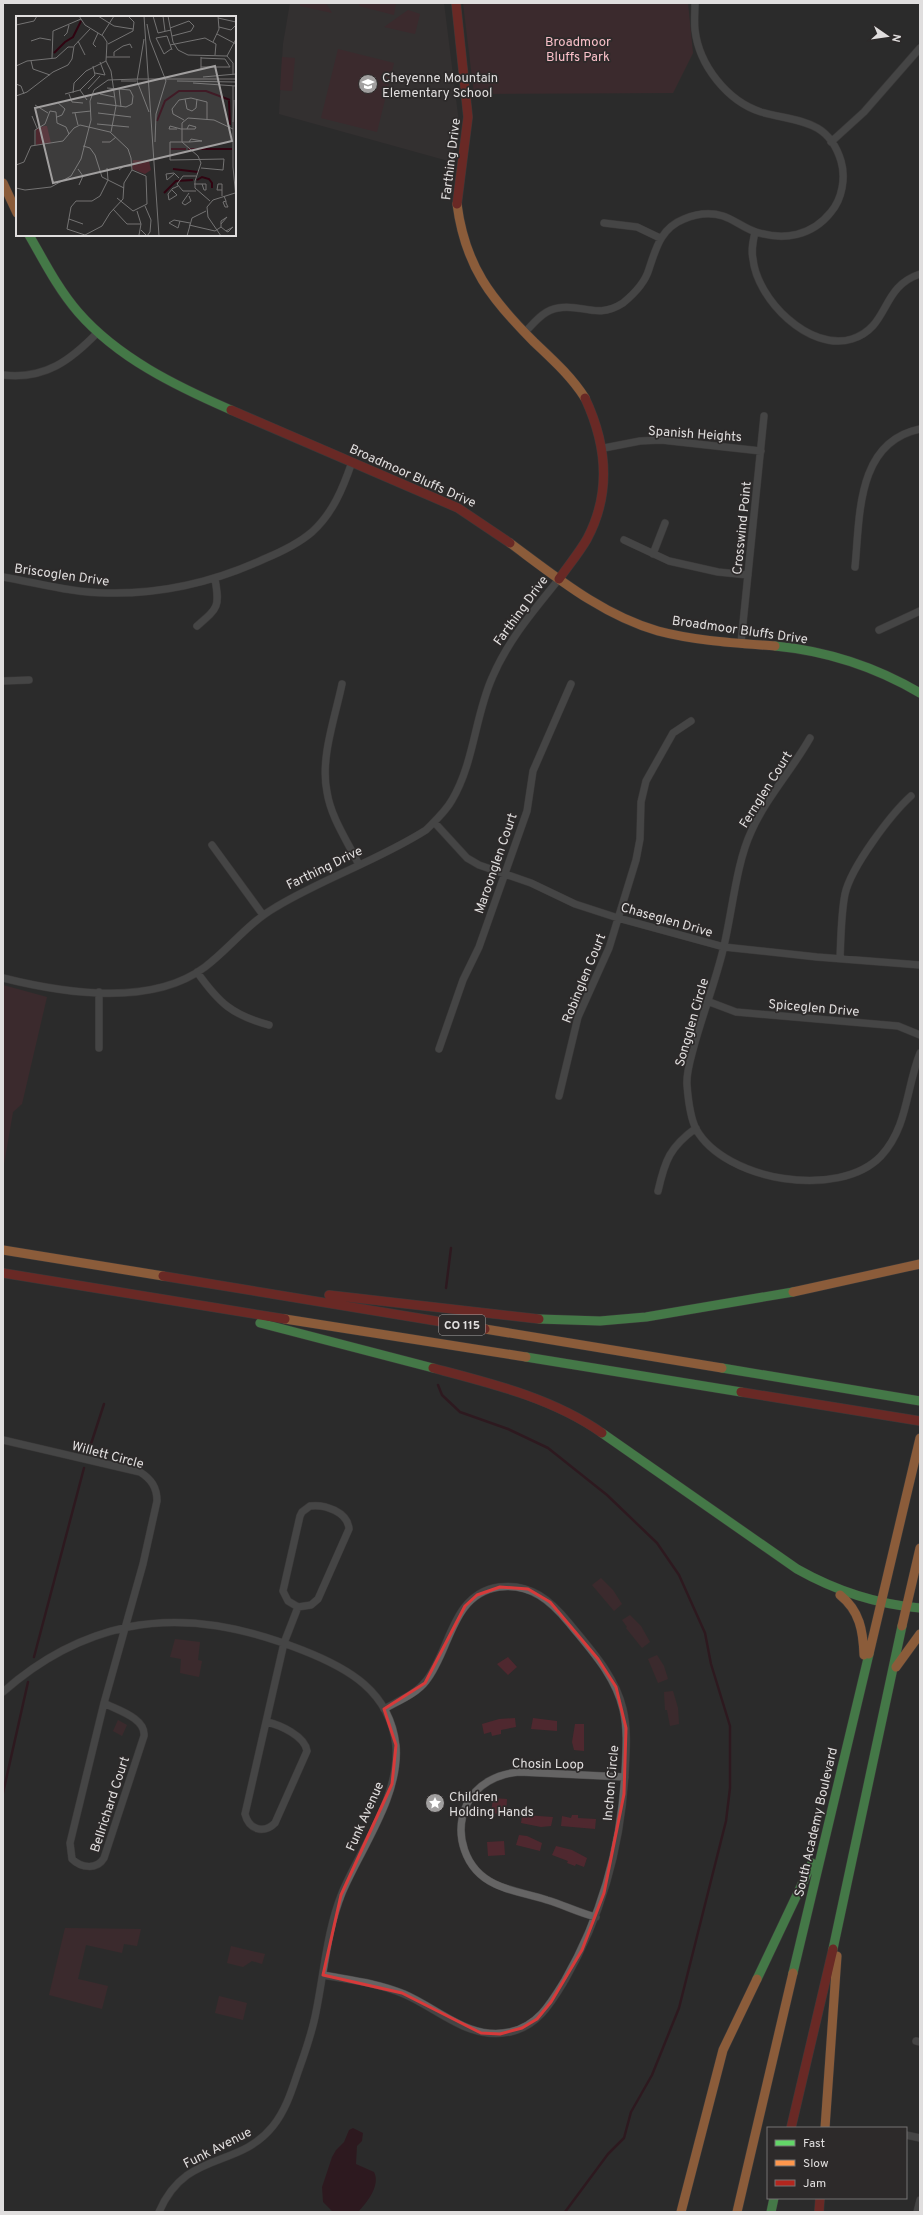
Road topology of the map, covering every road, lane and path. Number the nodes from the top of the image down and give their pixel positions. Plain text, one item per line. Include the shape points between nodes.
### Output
1 (456, 3) edge
2 (695, 3) edge
3 (920, 48) edge
4 (831, 142) junction
5 (3, 183) edge
6 (16, 211) edge
7 (604, 223) dead end
8 (755, 232) junction
9 (30, 236) edge
10 (660, 238) junction
11 (920, 274) edge
12 (526, 331) junction
13 (98, 332) junction
14 (3, 375) edge
15 (764, 416) dead end
16 (920, 429) edge
17 (604, 448) junction
18 (761, 451) junction
19 (352, 462) junction
20 (666, 523) dead end
21 (624, 540) dead end
22 (653, 554) junction
23 (855, 567) dead end
24 (748, 575) junction
25 (3, 577) edge
26 (215, 579) junction
27 (559, 579) junction
28 (920, 611) edge
29 (197, 626) dead end
30 (879, 630) dead end
31 (741, 643) junction
32 (28, 680) dead end
33 (3, 682) edge
34 (342, 684) dead end
35 (571, 684) dead end
36 (920, 693) edge
37 (691, 721) dead end
38 (810, 738) dead end
39 (911, 796) dead end
40 (434, 822) junction
41 (212, 845) dead end
42 (359, 865) junction
43 (503, 874) junction
44 (263, 915) junction
45 (618, 918) junction
46 (724, 947) junction
47 (840, 958) junction
48 (920, 964) edge
49 (198, 972) junction
50 (3, 978) edge
51 (99, 992) junction
52 (706, 1001) junction
53 (269, 1025) dead end
54 (920, 1035) edge
55 (99, 1048) dead end
56 (439, 1049) dead end
57 (920, 1053) edge
58 (559, 1096) dead end
59 (696, 1128) junction
60 (658, 1191) dead end
61 (3, 1250) edge
62 (920, 1264) edge
63 (3, 1273) edge
64 (234, 1286) junction
65 (188, 1304) junction
66 (920, 1401) edge
67 (920, 1421) edge
68 (920, 1438) edge
69 (3, 1440) edge
70 (920, 1548) edge
71 (825, 1586) junction
72 (880, 1605) junction
73 (298, 1607) junction
74 (906, 1608) junction
75 (920, 1608) edge
76 (125, 1628) junction
77 (920, 1634) edge
78 (284, 1643) junction
79 (865, 1668) junction
80 (890, 1677) junction
81 (3, 1692) edge
82 (104, 1703) junction
83 (384, 1709) junction
84 (267, 1722) junction
85 (625, 1777) junction
86 (831, 1810) junction
87 (596, 1917) junction
88 (839, 1922) junction
89 (323, 1975) junction
90 (791, 2127) edge
91 (825, 2127) edge
92 (907, 2135) edge
93 (920, 2138) edge
94 (774, 2199) edge
95 (820, 2199) edge
96 (920, 2201) edge
97 (159, 2212) edge
98 (681, 2212) edge
99 (736, 2212) edge
100 (771, 2212) edge
101 (819, 2212) edge
102 (917, 2212) edge

1 - 12 main road, Farthing Drive via 468,116 457,188 460,235 475,272 490,294
2 - 4 street via 695,30 703,60 728,92 760,111 808,122 820,129
3 - 4 street via 864,112
4 - 8 street via 839,154 843,181 834,209 826,220 815,228 792,236 778,237
5 - 6 main road
7 - 10 street via 637,227
8 - 10 street via 723,216 706,214 681,220
8 - 11 street via 752,246 753,261 767,297 781,313 800,328 834,341 852,339 866,332 877,322 891,294 906,280
9 - 13 main road, Broadmoor Bluffs Drive via 62,290
10 - 12 street via 642,284 621,304 596,312 558,307 546,312
12 - 17 main road, Farthing Drive via 584,395 594,414
13 - 14 street via 60,365 21,376
13 - 19 main road, Broadmoor Bluffs Drive via 138,361 197,396
15 - 18 street, Crosswind Point
16 - 23 street via 893,441 878,456 867,476 861,495
17 - 18 street, Spanish Heights via 661,440
17 - 27 main road, Farthing Drive via 605,480 597,518 587,538
18 - 24 street, Crosswind Point
19 - 26 street, Briscoglen Drive via 338,498 311,533 284,550
19 - 27 main road, Broadmoor Bluffs Drive via 458,508 489,527
20 - 22 street
21 - 22 street
22 - 24 street via 695,567
24 - 31 street, Crosswind Point
25 - 26 street, Briscoglen Drive via 107,593 160,591
26 - 29 street via 215,611
27 - 31 main road, Broadmoor Bluffs Drive via 580,595 635,624 681,636
27 - 40 street, Farthing Drive via 517,631 502,657 492,679 457,792
28 - 30 street
31 - 36 main road, Broadmoor Bluffs Drive via 824,653 850,659 873,667
32 - 33 street
34 - 42 street via 326,757 325,779 330,806
35 - 43 street, Maroonglen Court via 533,771 526,811
37 - 45 street, Robinglen Court via 673,733 646,781 641,802 640,839 636,860
38 - 46 street, Fernglen Court via 750,832
39 - 47 street via 897,809 850,880 844,904
40 - 42 street, Farthing Drive via 416,836
40 - 43 street, Chaseglen Drive via 467,858
41 - 44 street
42 - 44 street, Farthing Drive via 293,897
43 - 45 street, Chaseglen Drive via 531,883 575,904
43 - 56 street, Maroonglen Court via 479,947 463,980
44 - 49 street, Farthing Drive
45 - 46 street, Chaseglen Drive
45 - 58 street, Robinglen Court via 599,974 578,1017
46 - 47 street, Chaseglen Drive
46 - 52 street, Songglen Circle
47 - 48 street, Chaseglen Drive
49 - 51 street, Farthing Drive via 154,990
49 - 53 street via 211,992 232,1011
50 - 51 street, Farthing Drive via 50,989
51 - 55 street
52 - 54 street, Spiceglen Drive via 736,1012 898,1026
52 - 59 street, Songglen Circle via 688,1067 687,1084
57 - 59 street via 905,1112 893,1142 880,1157 844,1176 819,1180 797,1179 750,1171 720,1155
59 - 60 street via 674,1146 664,1163
61 - 64 main road, CO 115
62 - 64 main road via 755,1299 646,1317 600,1321 545,1320
63 - 65 main road, CO 115
64 - 66 main road, CO 115
65 - 67 main road, CO 115
65 - 71 main road via 482,1381 530,1397 588,1423 796,1569
68 - 72 main road, South Academy Boulevard
69 - 76 street, Willett Circle via 140,1472 153,1483 157,1501
70 - 74 main road
71 - 72 main road
71 - 79 main road via 849,1601 857,1611 862,1625
72 - 74 main road
72 - 79 main road, South Academy Boulevard
73 - 73 street via 288,1601 283,1589 301,1514 307,1507 317,1506 342,1515 347,1520 349,1529 318,1599 311,1605
73 - 78 street
74 - 75 main road
74 - 80 main road
76 - 78 street, Funk Avenue via 166,1623 204,1624 250,1632
76 - 81 street, Funk Avenue via 87,1639 51,1656 26,1672
76 - 82 street, Bellrichard Court
77 - 80 main road via 905,1652
78 - 83 street, Funk Avenue via 336,1664 356,1676 370,1689
78 - 84 street
79 - 86 main road, South Academy Boulevard
80 - 88 main road
82 - 82 street, Bellrichard Court via 140,1722 145,1733 104,1858 98,1865 88,1866 74,1861 69,1848
83 - 85 street, Inchon Circle via 413,1693 425,1683 457,1618 471,1600 483,1592 500,1587 528,1589 555,1606 612,1680 623,1707 626,1726
83 - 89 street, Funk Avenue via 396,1745 392,1784 339,1901
84 - 84 street via 245,1814 250,1825 262,1830 276,1823 307,1751 301,1740 276,1724
85 - 87 street, Inchon Circle via 621,1818 604,1894
85 - 87 street, Chosin Loop via 519,1772 504,1774 489,1781 476,1792 467,1805 462,1821 464,1851 471,1864 485,1878 504,1888 546,1899
86 - 98 main road via 801,1889 723,2050
86 - 99 main road, South Academy Boulevard
87 - 89 street, Inchon Circle via 582,1950 548,2007 528,2026 509,2032 491,2034 474,2031 402,1993
88 - 90 main road
88 - 91 main road
89 - 97 street, Funk Avenue via 316,2014 302,2062 290,2097 273,2126 252,2145 190,2172 174,2187
92 - 93 street
94 - 100 main road
95 - 101 main road
96 - 102 street

